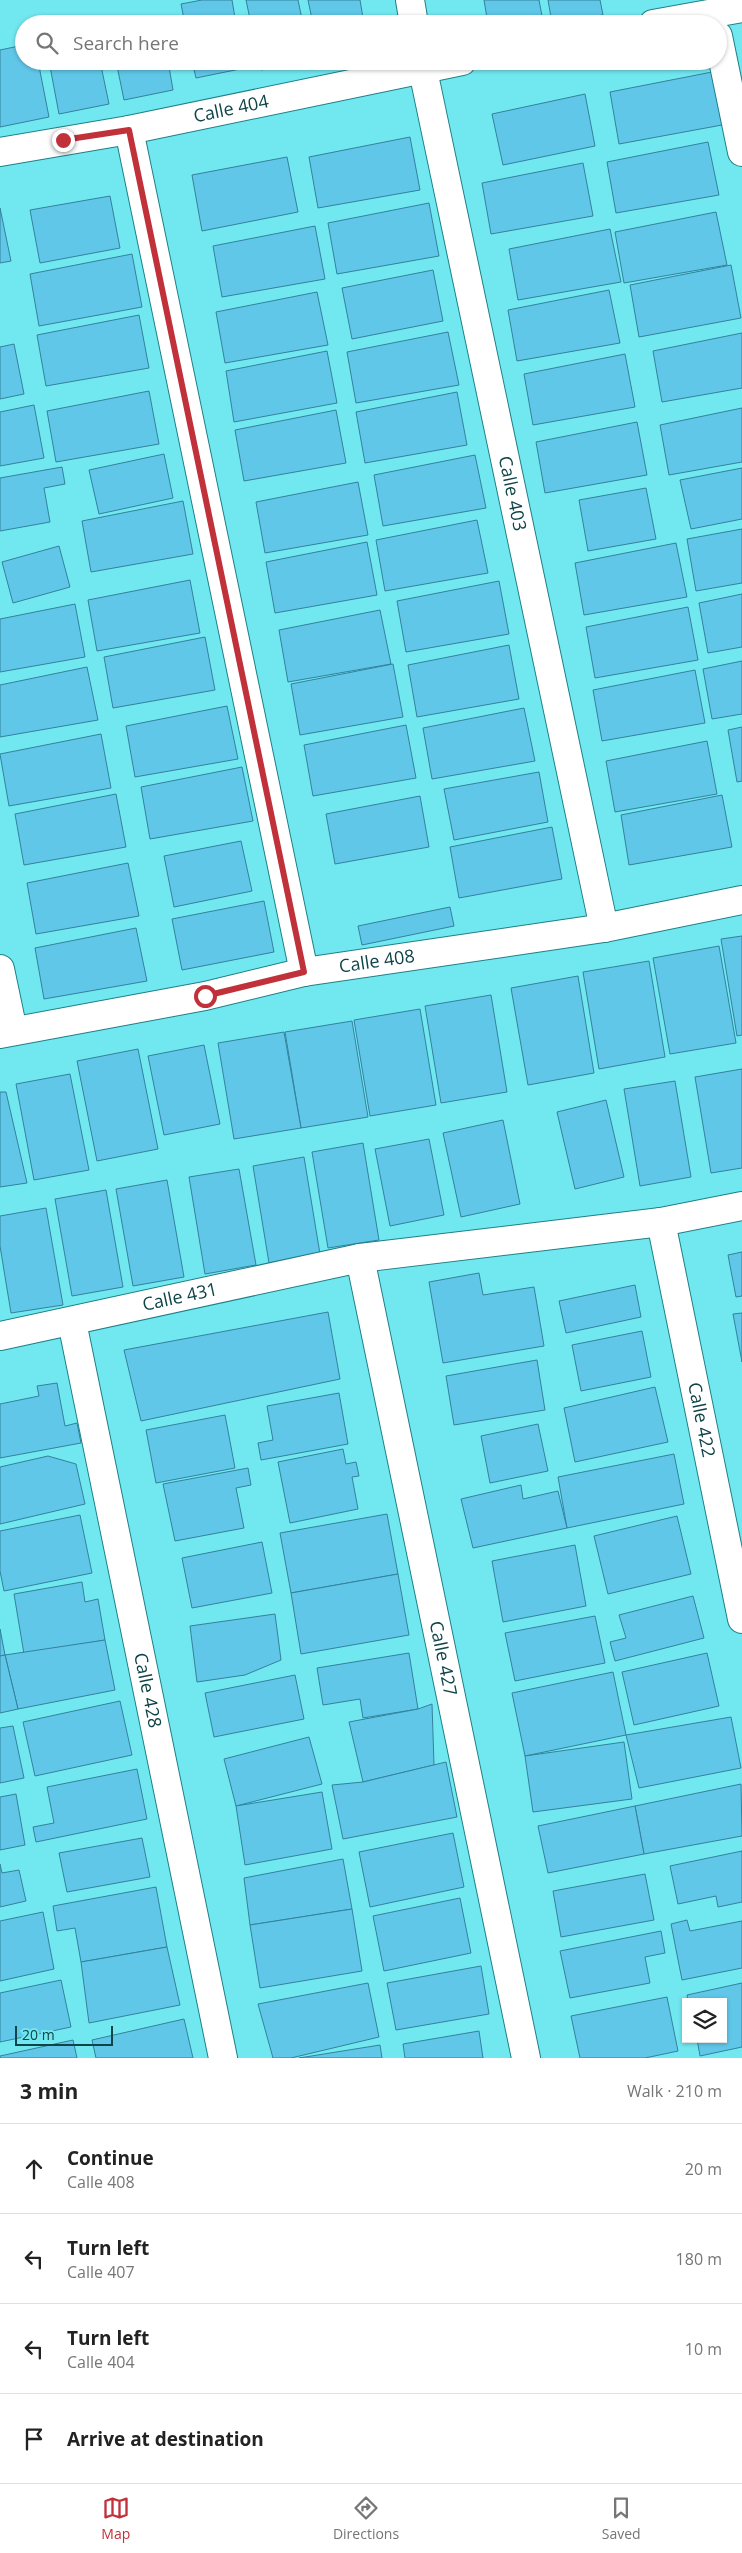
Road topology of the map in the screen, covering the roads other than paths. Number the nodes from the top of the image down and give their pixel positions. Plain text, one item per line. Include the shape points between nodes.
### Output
1 (410, 0) edge
2 (742, 8) edge
3 (412, 15) edge
4 (727, 17) edge
5 (399, 70) edge
6 (422, 70) edge
7 (725, 70) edge
8 (129, 130) junction
9 (0, 152) edge
10 (742, 152) edge
11 (742, 900) edge
12 (604, 928) junction
13 (0, 969) edge
14 (304, 972) junction
15 (6, 1033) edge
16 (742, 1206) edge
17 (661, 1222) junction
18 (360, 1258) junction
19 (72, 1322) junction
20 (0, 1336) edge
21 (742, 1619) edge
22 (223, 2058) edge
23 (526, 2058) edge

1 - 3 street
2 - 4 street
5 - 8 street, Calle 404
6 - 12 street, Calle 403
7 - 10 street
8 - 9 street, Calle 404
8 - 14 street
11 - 12 street, Calle 408
12 - 14 street, Calle 408
13 - 15 street
14 - 15 street, Calle 408 via 205,996
16 - 17 street, Calle 431
17 - 18 street, Calle 431
17 - 21 street, Calle 422
18 - 19 street, Calle 431
18 - 23 street, Calle 427
19 - 20 street, Calle 431
19 - 22 street, Calle 428

